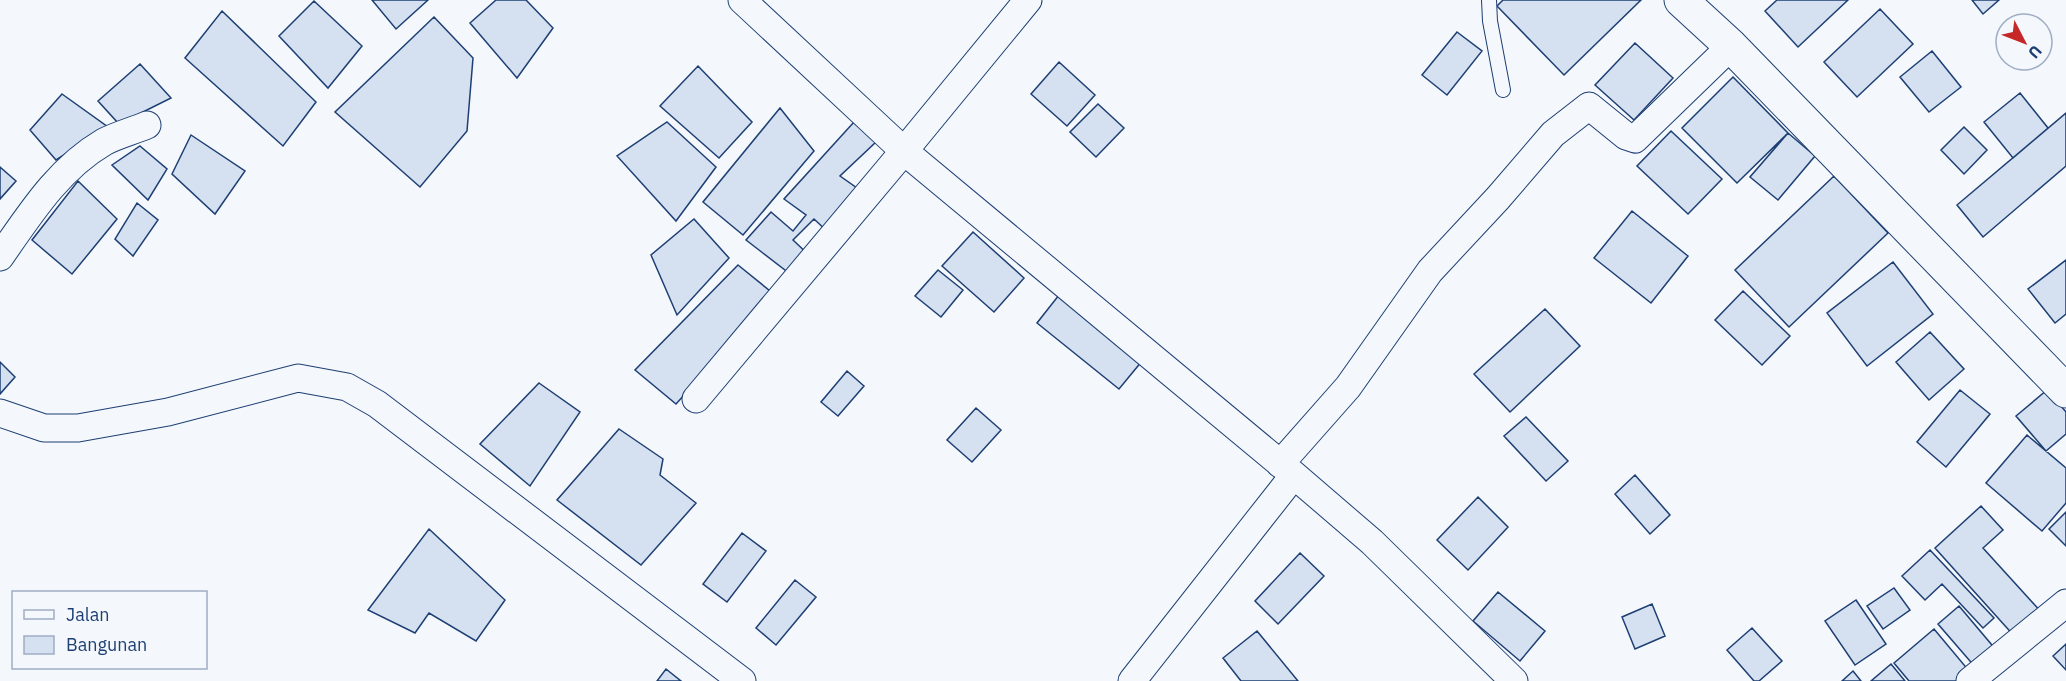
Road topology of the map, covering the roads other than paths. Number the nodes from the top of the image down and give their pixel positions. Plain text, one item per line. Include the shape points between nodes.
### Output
1 (742, 0) edge
2 (1028, 0) edge
3 (1489, 0) edge
4 (1682, 0) edge
5 (1731, 46) junction
6 (1503, 90) dead end
7 (147, 125) dead end
8 (904, 151) junction
9 (0, 257) edge
10 (2066, 391) edge
11 (696, 399) dead end
12 (0, 413) edge
13 (1287, 469) junction
14 (2066, 603) edge
15 (742, 681) edge
16 (1132, 681) edge
17 (1514, 681) edge
18 (1970, 681) edge

1 - 8 street
2 - 8 street
3 - 6 lane
4 - 5 street
5 - 10 street
5 - 13 street via 1635,139 1589,106 1553,134 1430,270
7 - 9 street via 106,141 74,162
8 - 11 street
8 - 13 street
12 - 15 street via 44,428 78,428 168,412 298,378 347,387 377,404
13 - 16 street
13 - 17 street via 1372,542
14 - 18 street

